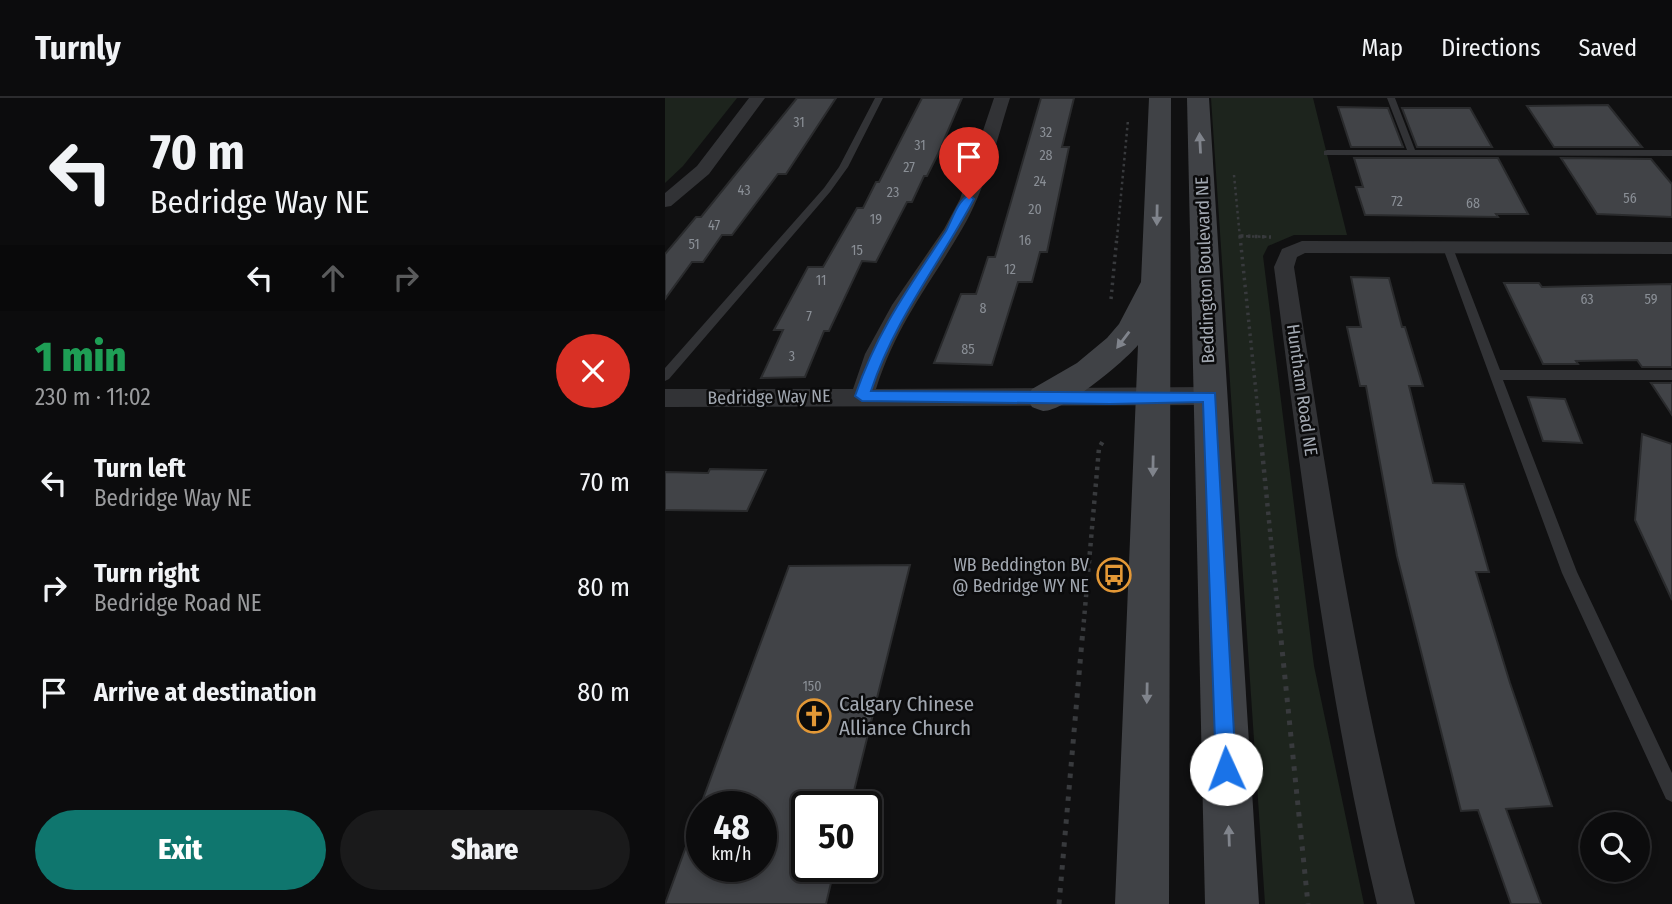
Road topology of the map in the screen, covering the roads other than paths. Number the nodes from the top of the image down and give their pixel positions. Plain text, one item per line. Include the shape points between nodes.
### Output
1 (757, 98) edge
2 (879, 98) edge
3 (1002, 98) edge
4 (1160, 98) edge
5 (1198, 98) edge
6 (1391, 98) edge
7 (1327, 153) dead end
8 (1412, 153) junction
9 (1672, 153) edge
10 (665, 202) edge
11 (1448, 248) junction
12 (1672, 248) edge
13 (1156, 280) junction
14 (1494, 375) junction
15 (1672, 375) edge
16 (665, 376) edge
17 (862, 396) junction
18 (1210, 396) junction
19 (665, 398) edge
20 (1044, 398) junction
21 (1153, 398) junction
22 (1672, 793) edge
23 (1142, 904) edge
24 (1232, 904) edge
25 (1396, 904) edge

1 - 10 street via 702,170
2 - 16 lane via 828,190
3 - 17 street via 969,199 902,305 876,354
4 -> 13 main road
18 -> 5 main road, Beddington Boulevard NE
6 - 8 lane
7 - 8 lane
8 - 9 lane
11 - 12 street, Huntham Road NE
11 - 14 lane
11 - 25 street, Huntham Road NE via 1302,247 1289,253 1284,267 1331,596
13 -> 20 main road via 1129,334 1114,351
13 - 21 main road
14 - 15 lane
14 - 22 lane via 1570,573
17 - 19 street, Bedridge Way NE
17 - 20 street, Bedridge Way NE
18 - 21 street, Bedridge Way NE
24 -> 18 main road, Beddington Boulevard NE
20 - 21 street, Bedridge Way NE
21 -> 23 main road

